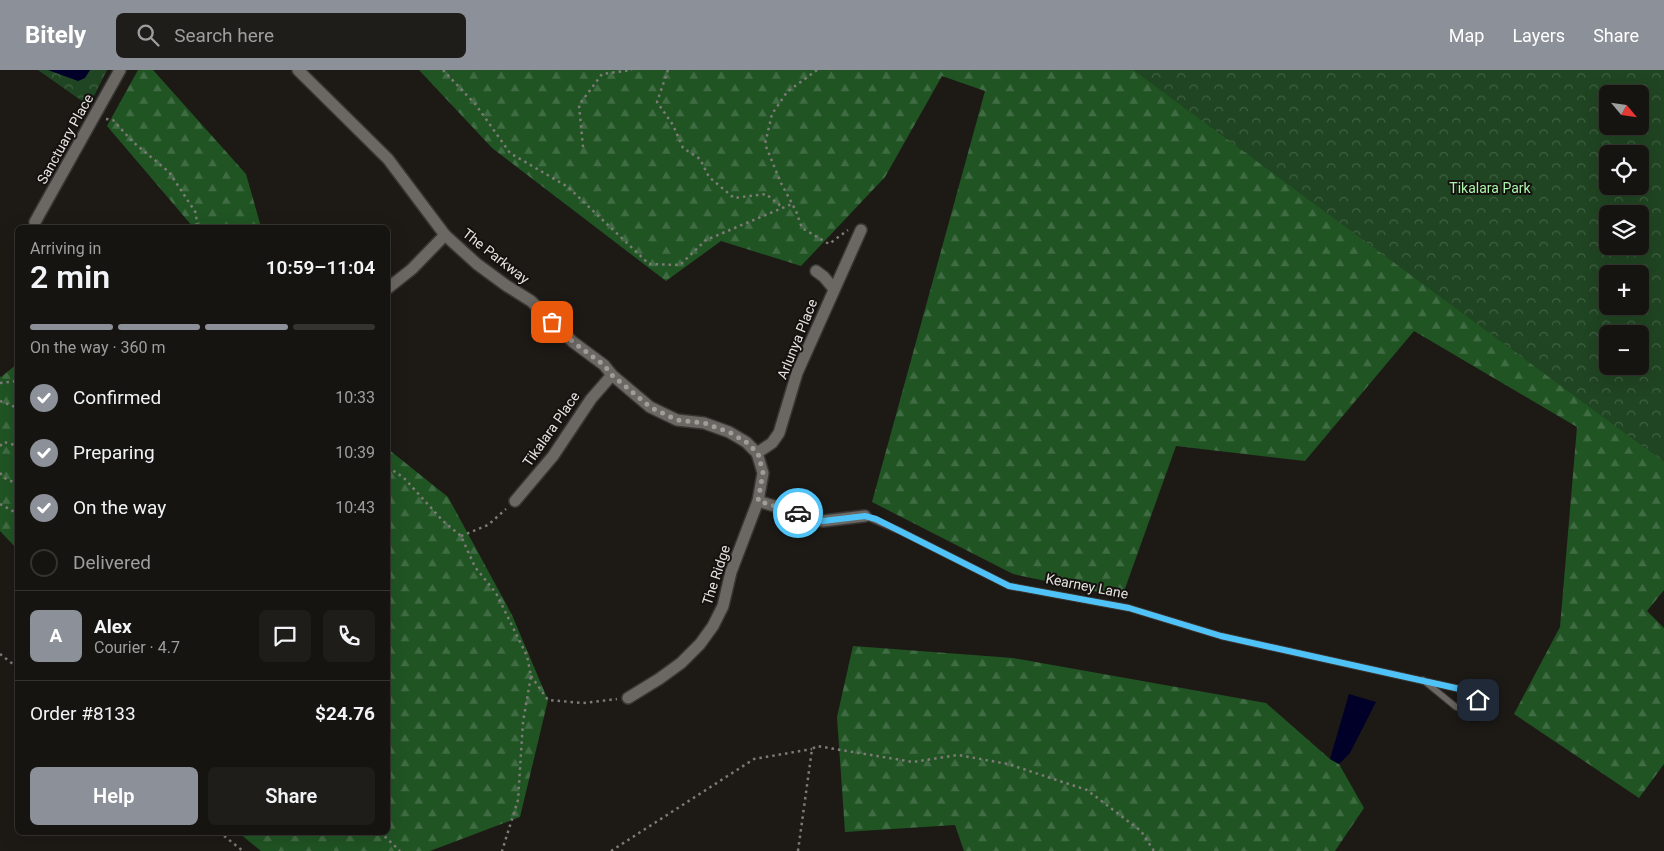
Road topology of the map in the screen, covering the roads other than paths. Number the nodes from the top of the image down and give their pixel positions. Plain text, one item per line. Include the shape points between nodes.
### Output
1 (120, 70) edge
2 (298, 70) edge
3 (35, 222) dead end
4 (861, 230) road end
5 (445, 235) junction
6 (816, 272) dead end
7 (390, 286) edge
8 (834, 289) junction
9 (612, 375) junction
10 (758, 453) junction
11 (515, 501) road end
12 (758, 501) junction
13 (865, 516) joint
14 (1423, 680) junction
15 (628, 698) road end

1 - 3 street, Sanctuary Place
2 - 5 street, The Parkway via 388,159
4 - 8 street, Arlunya Place
5 - 7 street
5 - 9 street, The Parkway via 477,264 531,301
6 - 8 street
8 - 10 street, Arlunya Place via 797,373 779,433
9 - 10 street, The Parkway via 650,407 677,420 704,423 729,432
9 - 11 street, Tikalara Place via 591,399 553,456
10 - 12 street, The Ridge via 763,473
12 - 13 street, Kearney Lane via 823,521
12 - 15 street, The Ridge via 714,626 681,663
13 - 14 lane, Kearney Lane via 1009,586 1129,608 1221,636
14 - 14 lane, Kearney Lane via 1456,707 1466,710 1478,700 1478,693

